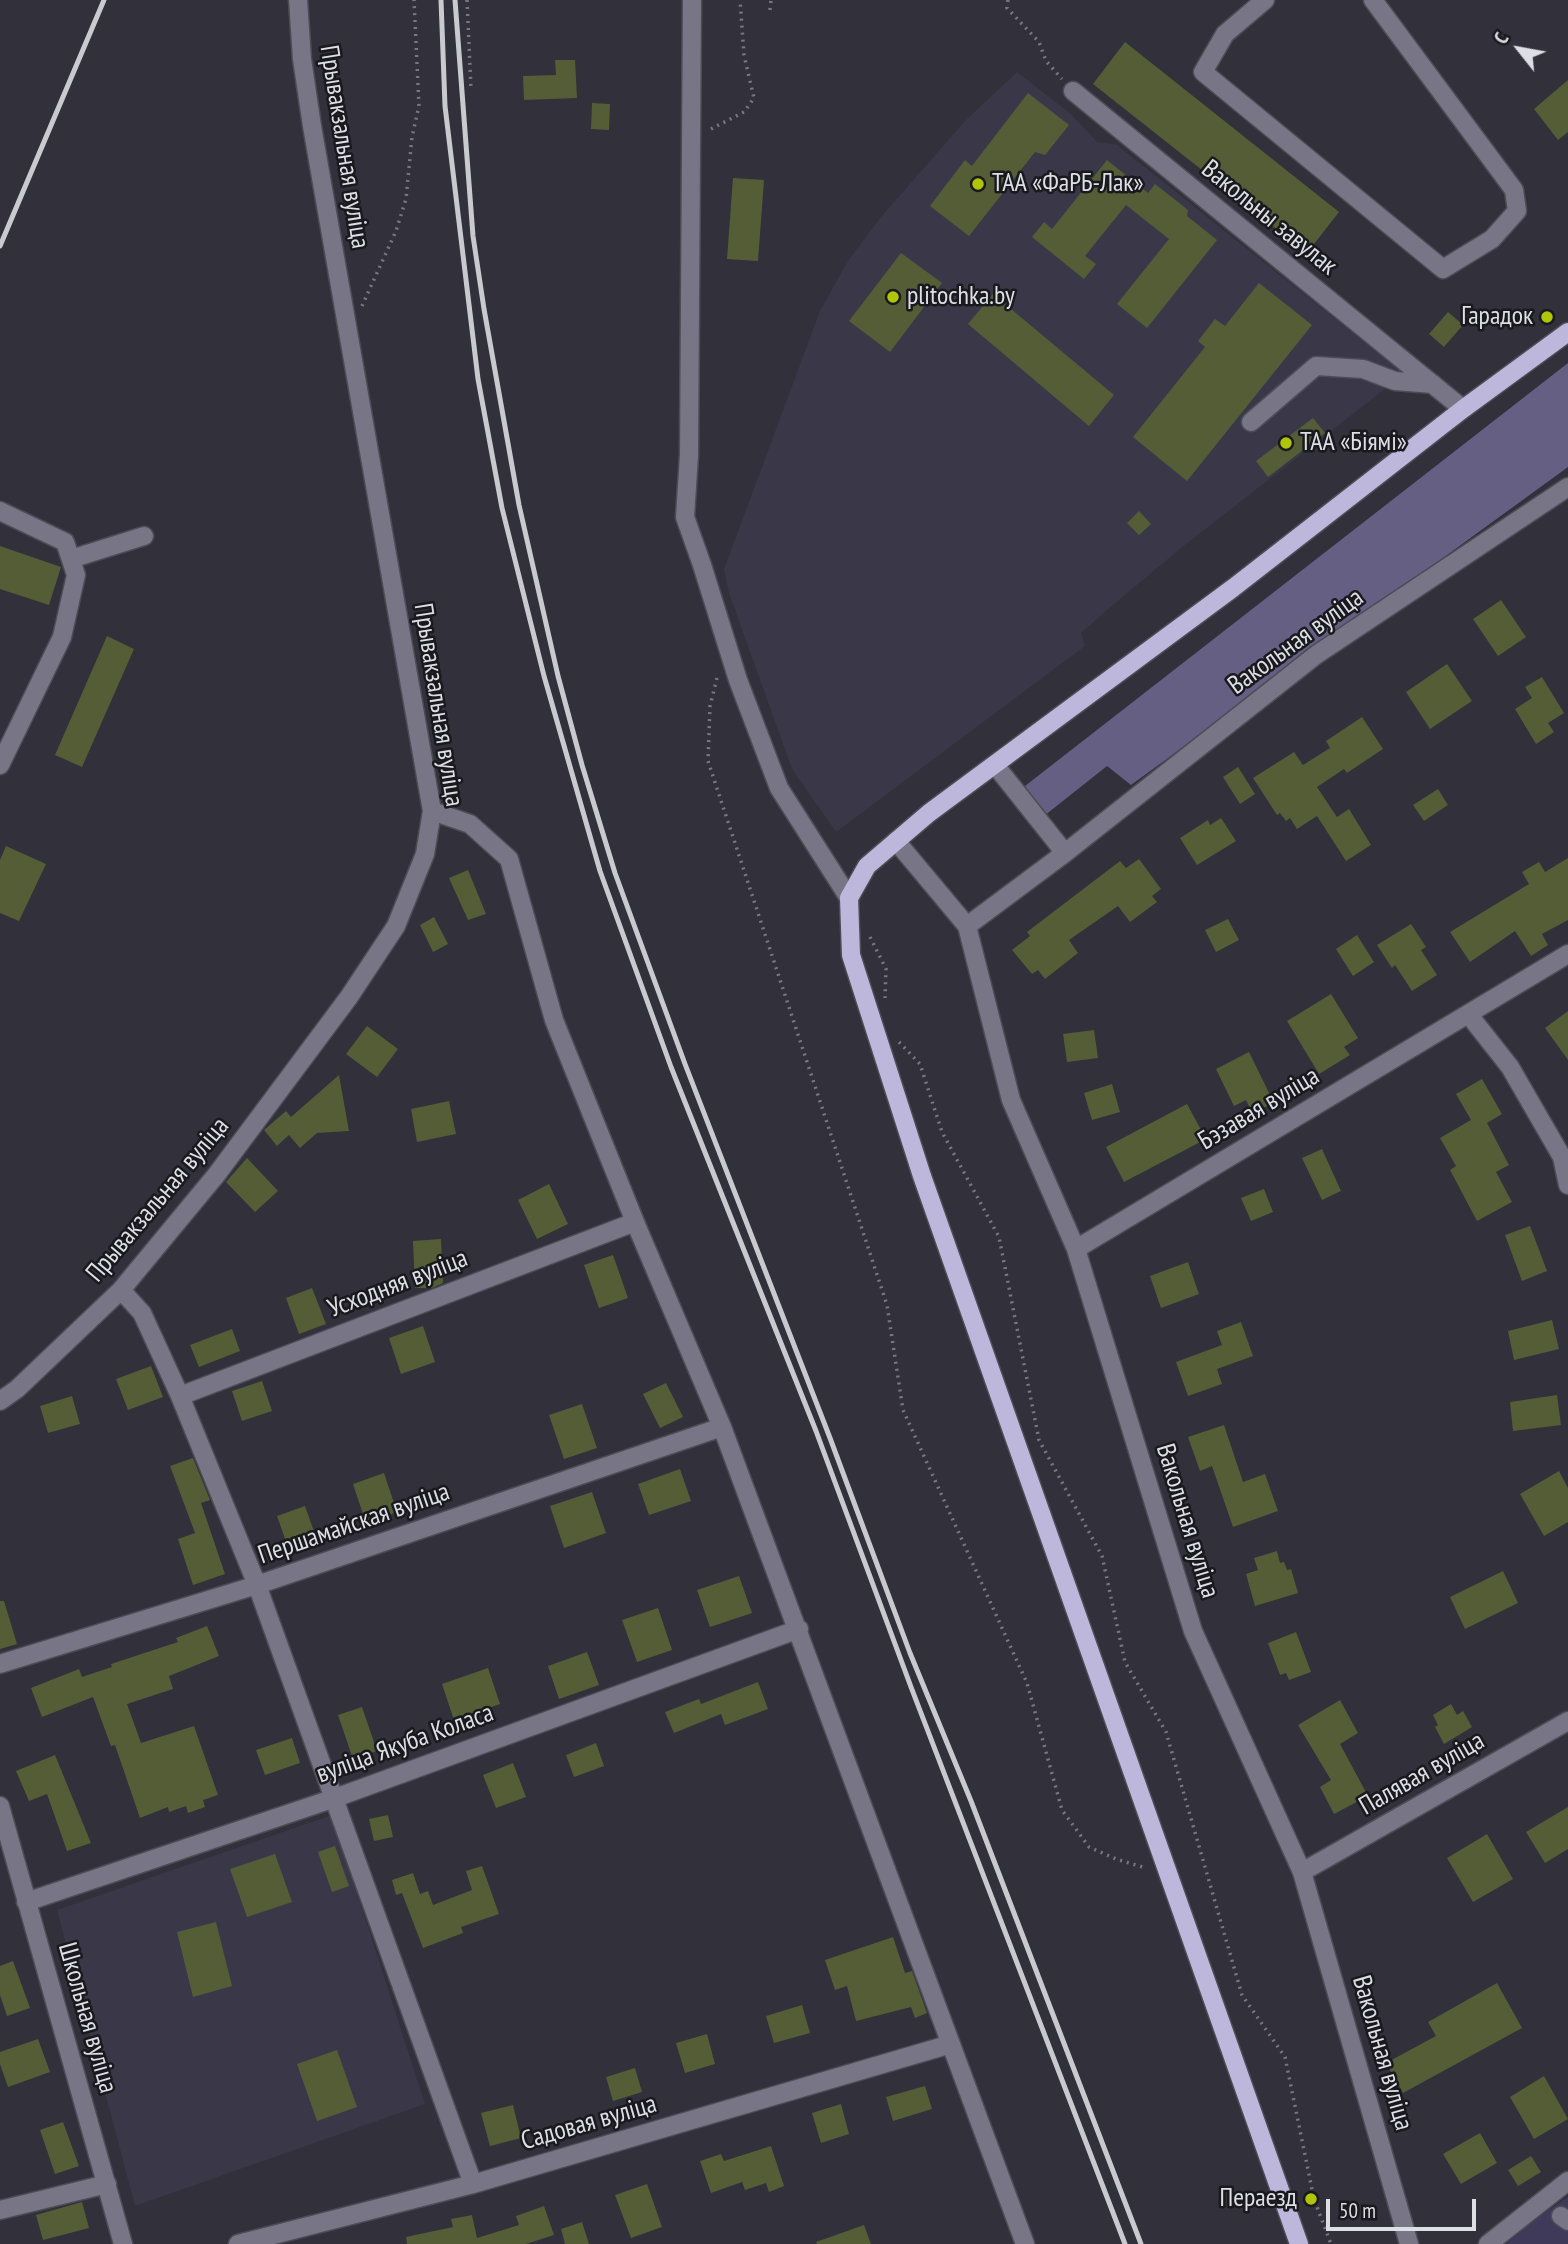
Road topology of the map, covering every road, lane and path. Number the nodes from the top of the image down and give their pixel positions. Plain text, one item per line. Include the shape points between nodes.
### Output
1 (298, 0) edge
2 (414, 0) edge
3 (467, 0) edge
4 (692, 0) edge
5 (740, 0) edge
6 (771, 0) edge
7 (1008, 0) edge
8 (1265, 0) edge
9 (1373, 0) edge
10 (771, 10) dead end
11 (471, 89) dead end
12 (1073, 91) joint
13 (690, 140) junction
14 (1568, 332) edge
15 (348, 338) junction
16 (1433, 384) junction
17 (1463, 409) junction
18 (1251, 422) dead end
19 (1568, 487) edge
20 (0, 511) edge
21 (144, 536) dead end
22 (71, 559) junction
23 (726, 643) junction
24 (0, 765) edge
25 (995, 765) junction
26 (432, 811) junction
27 (896, 841) junction
28 (1065, 853) junction
29 (849, 898) junction
30 (967, 926) junction
31 (868, 933) dead end
32 (1568, 954) edge
33 (885, 1004) dead end
34 (1469, 1015) junction
35 (893, 1037) dead end
36 (1568, 1185) edge
37 (635, 1222) junction
38 (1076, 1249) junction
39 (121, 1290) junction
40 (180, 1396) junction
41 (0, 1401) edge
42 (722, 1427) junction
43 (257, 1585) junction
44 (799, 1629) junction
45 (0, 1664) edge
46 (1568, 1721) edge
47 (335, 1798) junction
48 (0, 1806) edge
49 (1302, 1872) junction
50 (1168, 1873) junction
51 (26, 1902) junction
52 (951, 2044) junction
53 (1568, 2181) edge
54 (107, 2184) junction
55 (473, 2184) junction
56 (0, 2210) edge
57 (123, 2244) edge
58 (238, 2244) edge
59 (1026, 2244) edge
60 (1299, 2244) edge
61 (1331, 2244) edge
62 (1409, 2244) edge
63 (1488, 2244) edge

1 - 15 street, Прывакзальная вуліца via 302,60
2 - 15 path via 419,106 406,199 397,231
3 - 11 path
4 - 13 street
5 - 13 path via 744,55 754,98 744,112
6 - 10 path
7 - 12 path via 1007,8 1039,42 1046,61
8 - 9 street via 1225,34 1203,72 1443,269 1492,239 1509,221 1517,211 1514,190
12 - 16 street, Вакольны завулак
13 - 23 street via 685,517
14 - 17 main road
15 - 26 street, Прывакзальная вуліца
16 - 17 street, Вакольны завулак
16 - 18 street via 1395,381 1363,369 1315,366
17 - 25 main road
19 - 28 street, Вакольная вуліца via 1317,655
20 - 22 street via 65,542
21 - 22 street
22 - 24 street via 76,575 61,637
23 - 29 street via 779,788
23 - 50 path via 710,706 708,761 887,1305 903,1410 1027,1683 1062,1810 1089,1847 1115,1860
25 - 27 main road
25 - 28 street
26 - 37 street via 470,824 509,859 554,1020
26 - 39 street, Прывакзальная вуліца via 425,855 396,926 217,1174
27 - 29 main road via 867,866
27 - 30 street
28 - 30 street, Вакольная вуліца
29 - 50 main road via 851,955 922,1176
30 - 38 street, Вакольная вуліца via 1011,1100
31 - 33 path via 887,969
32 - 34 street, Бэзавая вуліца
34 - 36 street via 1510,1067 1562,1157
34 - 38 street, Бэзавая вуліца
35 - 61 path via 920,1064 942,1132 999,1237 1039,1440 1102,1556 1125,1662 1166,1732 1242,1994 1285,2057 1314,2199
37 - 40 street, Усходняя вуліца
37 - 42 street
38 - 49 street, Вакольная вуліца via 1193,1631
39 - 40 street via 142,1313
39 - 41 street, Прывакзальная вуліца
40 - 43 street
42 - 43 street, Першамайская вуліца
42 - 44 street
43 - 45 street, Першамайская вуліца
43 - 47 street
44 - 47 street, вуліца Якуба Коласа
44 - 52 street
46 - 49 street, Палявая вуліца
47 - 51 street, вуліца Якуба Коласа
47 - 55 street
48 - 51 street, Школьная вуліца
49 - 62 street, Вакольная вуліца
50 - 60 main road
51 - 54 street, Школьная вуліца
52 - 55 street, Садовая вуліца
52 - 59 street
53 - 63 street
54 - 56 street
54 - 57 street, Школьная вуліца
55 - 58 street, Садовая вуліца

